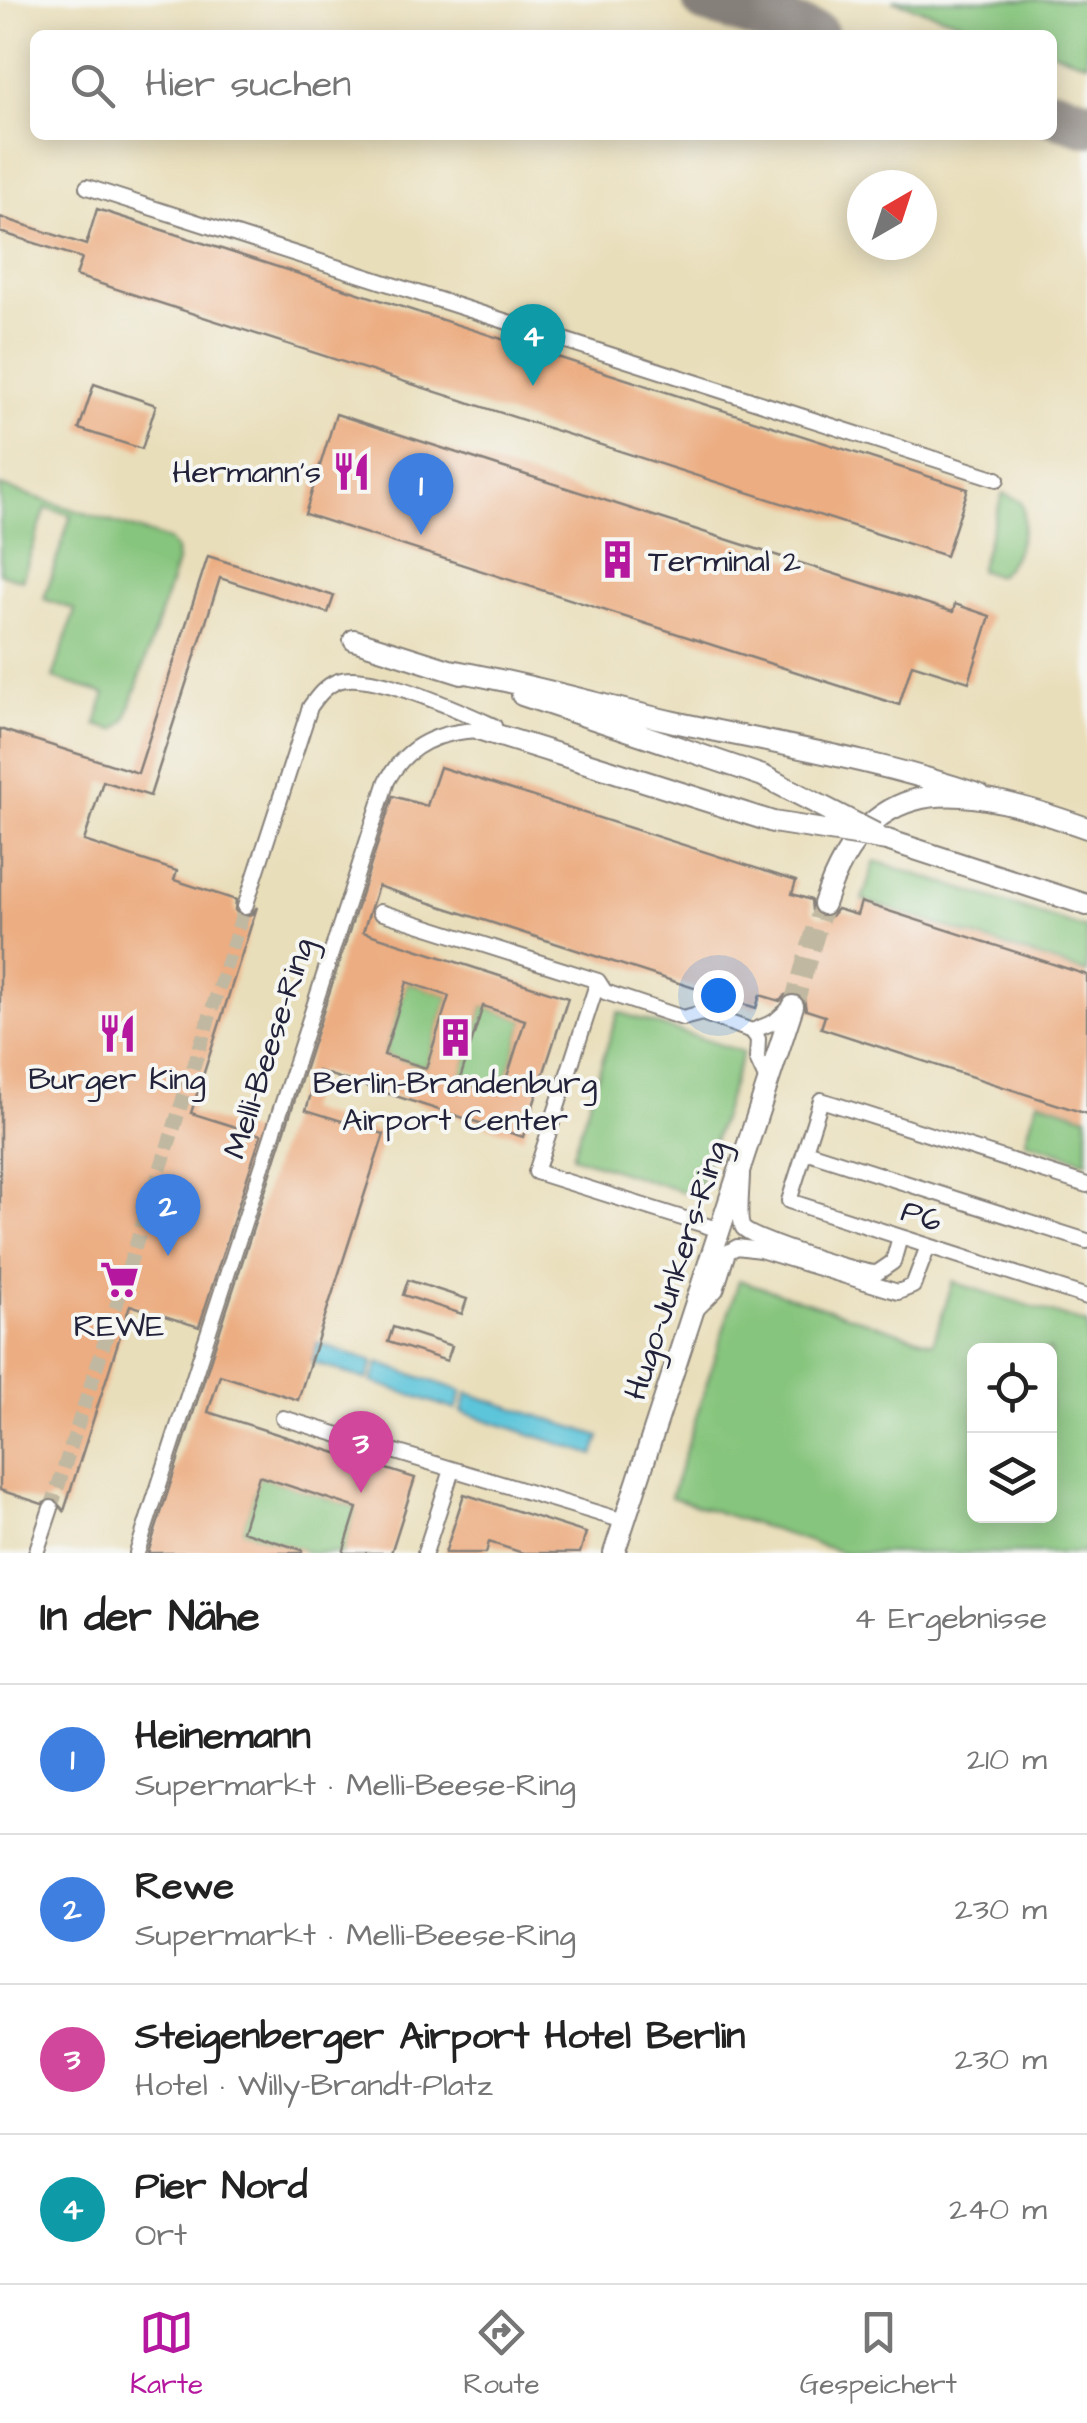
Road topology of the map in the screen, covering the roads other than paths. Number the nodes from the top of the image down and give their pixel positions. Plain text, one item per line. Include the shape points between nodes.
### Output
1 (87, 187) dead end
2 (997, 480) dead end
3 (354, 640) dead end
4 (450, 670) junction
5 (489, 730) junction
6 (980, 795) junction
7 (1087, 828) edge
8 (887, 840) junction
9 (824, 904) tunnel mouth
10 (1087, 904) edge
11 (245, 908) tunnel mouth
12 (380, 912) dead end
13 (598, 981) junction
14 (793, 1006) joint
15 (752, 1030) junction
16 (769, 1084) junction
17 (805, 1151) junction
18 (742, 1164) junction
19 (1087, 1185) edge
20 (720, 1230) junction
21 (900, 1237) junction
22 (1087, 1241) edge
23 (928, 1246) junction
24 (1087, 1298) edge
25 (692, 1315) junction
26 (283, 1418) dead end
27 (452, 1470) junction
28 (51, 1508) tunnel mouth
29 (624, 1521) junction
30 (36, 1553) edge
31 (137, 1553) edge
32 (426, 1553) edge
33 (614, 1553) edge

1 - 2 street
3 - 4 street, Melli-Beese-Ring
4 - 6 street via 914,774
4 - 8 street, Melli-Beese-Ring, bridge via 750,770
5 - 8 street, Melli-Beese-Ring, bridge via 773,822
5 - 11 street, Melli-Beese-Ring via 451,706 364,679 329,686 310,707
5 - 31 street, Melli-Beese-Ring via 448,733 421,744 387,781
6 - 7 street
6 - 9 street via 933,795 884,815 846,854
8 - 10 street, Melli-Beese-Ring
12 - 13 street
13 - 15 street via 606,992 682,1018 702,1013
13 - 20 street via 536,1172
14 - 15 street
14 - 16 street, Hugo-Junkers-Ring
15 - 16 street
16 - 18 street, Hugo-Junkers-Ring
17 - 19 street, P6 via 821,1100
17 - 21 street, P6 via 789,1201
17 - 22 street, P6
18 - 20 street, Hugo-Junkers-Ring
18 - 21 street via 739,1219 762,1240 877,1273 893,1262
20 - 25 street, Hugo-Junkers-Ring
21 - 23 street, P6
23 - 24 street, P6
23 - 25 street via 913,1286 898,1292 736,1247 728,1252 716,1290
25 - 29 street, Hugo-Junkers-Ring
26 - 27 street
27 - 29 street
27 - 32 street
28 - 30 street
29 - 33 street, Hugo-Junkers-Ring

